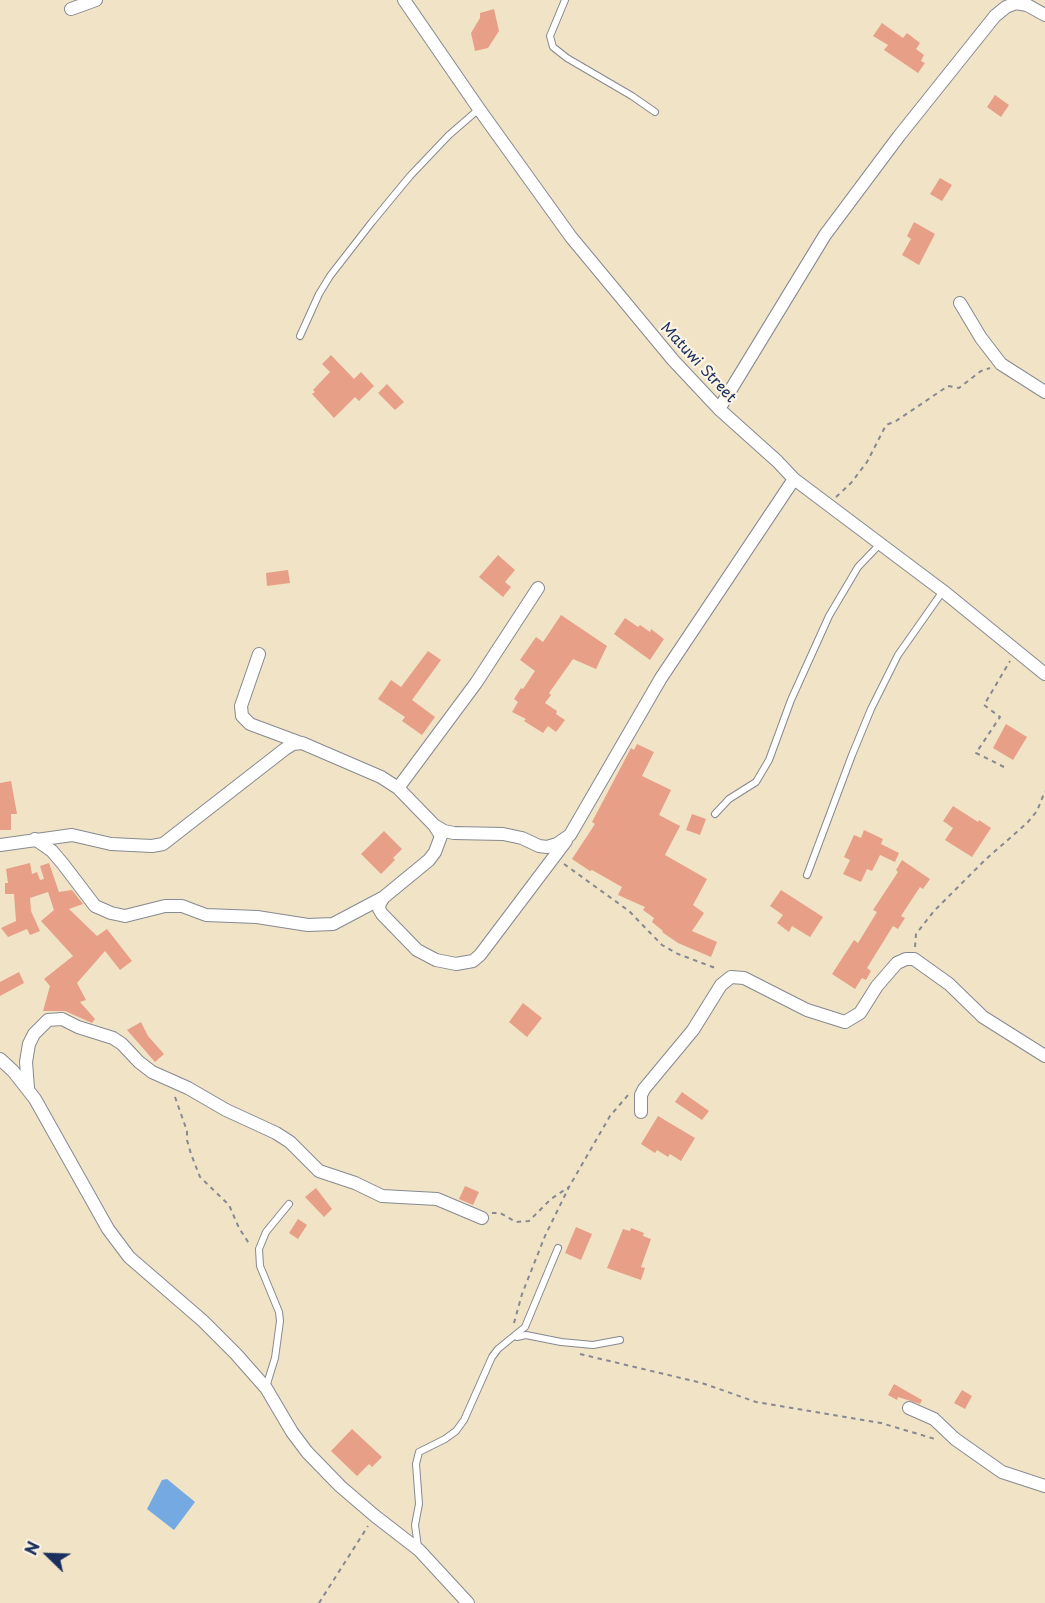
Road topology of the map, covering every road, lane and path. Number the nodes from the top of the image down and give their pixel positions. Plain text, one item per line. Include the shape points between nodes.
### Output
1 (96, 0) edge
2 (404, 0) edge
3 (564, 0) edge
4 (1016, 2) edge
5 (71, 9) dead end
6 (1045, 15) edge
7 (479, 109) junction
8 (655, 112) dead end
9 (960, 303) dead end
10 (300, 336) dead end
11 (1001, 364) junction
12 (1045, 392) edge
13 (719, 410) junction
14 (794, 479) junction
15 (827, 505) junction
16 (880, 543) junction
17 (538, 588) dead end
18 (943, 591) junction
19 (1017, 651) junction
20 (259, 654) dead end
21 (1045, 674) edge
22 (302, 743) junction
23 (1004, 767) dead end
24 (398, 788) junction
25 (1045, 791) edge
26 (715, 814) dead end
27 (434, 825) junction
28 (570, 835) junction
29 (35, 839) junction
30 (0, 844) edge
31 (554, 857) junction
32 (807, 875) dead end
33 (384, 897) junction
34 (915, 949) dead end
35 (718, 969) dead end
36 (1045, 1056) edge
37 (0, 1059) edge
38 (649, 1081) junction
39 (171, 1082) junction
40 (28, 1088) junction
41 (641, 1112) dead end
42 (569, 1187) junction
43 (289, 1204) dead end
44 (482, 1218) joint
45 (558, 1248) dead end
46 (259, 1258) junction
47 (513, 1338) junction
48 (620, 1340) dead end
49 (579, 1354) dead end
50 (266, 1388) junction
51 (909, 1408) dead end
52 (955, 1439) junction
53 (1045, 1486) edge
54 (375, 1516) junction
55 (419, 1550) junction
56 (319, 1603) edge
57 (468, 1603) edge

1 - 5 street
2 - 7 street, Matuwi Street
3 - 8 lane via 550,36 553,47
4 - 6 street
4 - 13 street via 996,15 825,236
7 - 10 lane via 449,135 372,222 330,276
7 - 13 street, Matuwi Street via 571,237
9 - 11 street
11 - 12 street
11 - 15 path via 981,371 959,388 948,386 886,424 867,462
13 - 14 street, Matuwi Street
14 - 15 street, Matuwi Street
14 - 28 street via 661,678
15 - 16 street, Matuwi Street
16 - 18 street, Matuwi Street
16 - 26 lane via 858,567 829,616 790,700 765,768 756,782 729,799
17 - 24 street via 476,683
18 - 19 street, Matuwi Street
18 - 32 lane via 898,655 872,709
19 - 21 street, Matuwi Street
19 - 23 path via 984,705 1000,717 976,753
20 - 22 street via 241,706 242,716 250,724
22 - 24 street
22 - 29 street via 285,749 162,844 111,844 72,835
24 - 27 street
25 - 34 path via 1037,812 1027,823 934,911 916,934
27 - 28 street via 454,833 512,836 547,847
27 - 33 street via 441,836 435,852
28 - 31 street
29 - 30 street
29 - 33 street via 52,851 95,906 125,916 156,907 182,906 215,916 333,924
31 - 33 street via 480,955 466,963 436,960 417,950 382,914 379,909
31 - 35 path via 629,911 662,945
36 - 38 street via 983,1017 949,984 914,959 906,958 877,986 860,1013 845,1022 807,1010 744,978 731,977
37 - 40 street
38 - 41 street via 641,1095
38 - 42 path via 632,1089 610,1116
39 - 40 street via 152,1072 113,1038 56,1018 48,1020 29,1044
39 - 44 street via 276,1133 319,1171 355,1182 382,1196 437,1199
39 - 46 path via 200,1177 229,1205
40 - 50 street via 118,1243 142,1270 203,1321
42 - 44 path via 550,1199 529,1221 516,1222 495,1212
42 - 47 path via 522,1294
43 - 46 lane via 261,1240
45 - 47 lane via 525,1328
46 - 50 lane via 280,1321
47 - 48 lane via 526,1335 593,1345
47 - 55 lane via 492,1357 456,1431 419,1452 416,1458 419,1504 415,1536
49 - 52 path via 702,1383 756,1402 881,1423 941,1441
50 - 54 street via 307,1452
51 - 52 street via 934,1419
52 - 53 street via 1002,1472
54 - 55 street
54 - 56 path
55 - 57 street

